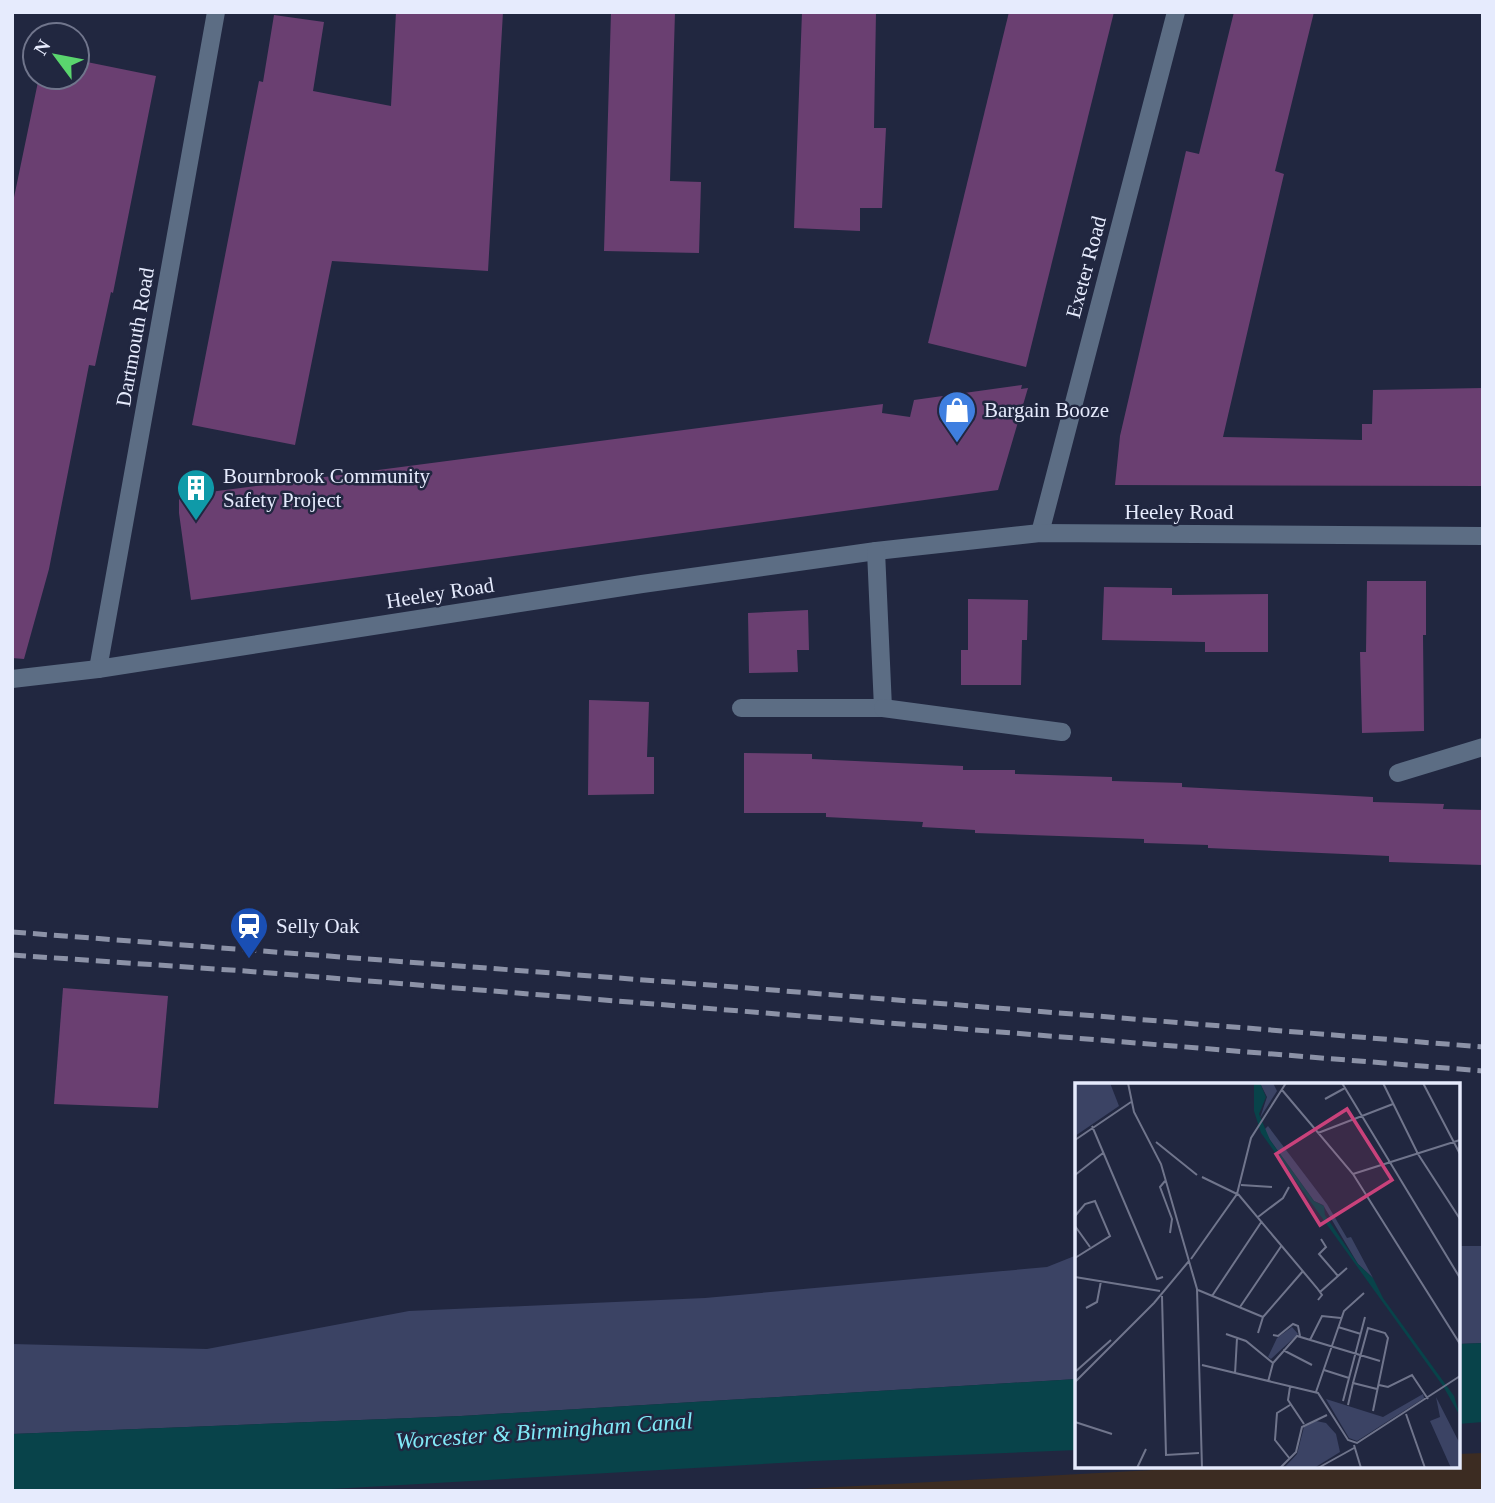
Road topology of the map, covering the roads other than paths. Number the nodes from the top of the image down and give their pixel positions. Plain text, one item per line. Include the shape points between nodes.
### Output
1 (216, 12) edge
2 (1176, 12) edge
3 (1040, 533) junction
4 (1482, 536) edge
5 (876, 551) junction
6 (1483, 552) edge
7 (98, 669) junction
8 (12, 679) edge
9 (741, 708) dead end
10 (883, 708) junction
11 (1062, 732) dead end
12 (1483, 747) edge
13 (1398, 773) dead end

1 - 7 street, Dartmouth Road
2 - 3 street, Exeter Road
3 - 4 street, Heeley Road
3 - 5 street, Heeley Road
4 - 6 street, Heeley Road
5 - 7 street, Heeley Road
5 - 10 street
7 - 8 street, Heeley Road
9 - 10 street
10 - 11 street
12 - 13 street

